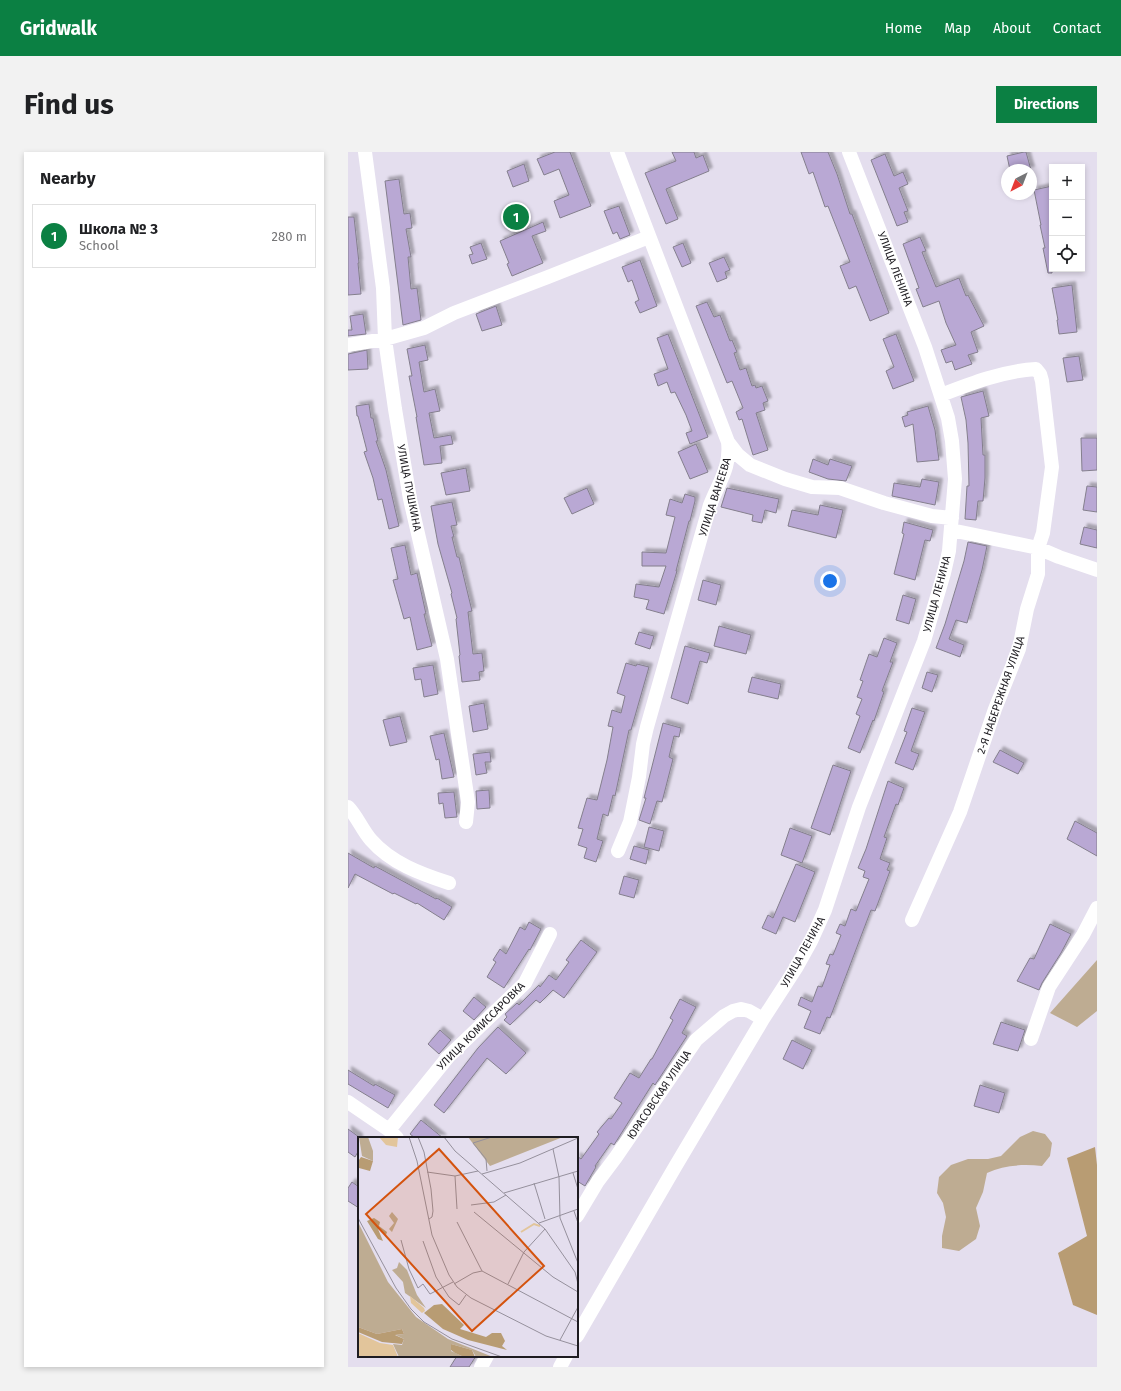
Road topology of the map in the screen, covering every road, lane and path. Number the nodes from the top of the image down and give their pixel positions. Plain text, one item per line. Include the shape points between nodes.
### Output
1 (365, 152) edge
2 (617, 152) edge
3 (849, 152) edge
4 (649, 237) junction
5 (385, 338) junction
6 (348, 345) edge
7 (941, 395) junction
8 (728, 442) junction
9 (750, 465) junction
10 (725, 472) junction
11 (951, 524) junction
12 (1038, 548) junction
13 (1097, 570) edge
14 (348, 807) edge
15 (466, 822) dead end
16 (618, 851) dead end
17 (449, 883) dead end
18 (1097, 908) edge
19 (912, 920) dead end
20 (550, 934) dead end
21 (763, 1019) junction
22 (1031, 1039) dead end
23 (348, 1102) edge
24 (393, 1134) edge
25 (578, 1214) edge
26 (578, 1334) edge
27 (487, 1357) edge
28 (565, 1357) edge
29 (481, 1367) edge
30 (560, 1367) edge

1 - 5 street, УЛИЦА ПУШКИНА via 383,288
2 - 4 street, УЛИЦА ВАНЕЕВА
3 - 7 street, УЛИЦА ЛЕНИНА via 925,347
4 - 5 street via 454,313 424,328
4 - 8 street, УЛИЦА ВАНЕЕВА
5 - 6 street
5 - 15 street, УЛИЦА ПУШКИНА via 410,499 447,659 468,802
7 - 11 street, УЛИЦА ЛЕНИНА via 954,460
7 - 12 street, 2-Я НАБЕРЕЖНАЯ УЛИЦА via 1000,374 1036,369 1040,374 1052,467 1043,533
8 - 9 street
8 - 10 street, УЛИЦА ВАНЕЕВА via 729,458
9 - 10 street via 732,465
9 - 11 street via 812,487 840,488
10 - 16 street, УЛИЦА ВАНЕЕВА via 710,505 647,726 630,822
11 - 12 street
11 - 21 street, УЛИЦА ЛЕНИНА via 944,573 924,641 859,807 826,910 796,968
12 - 13 street via 1059,558
12 - 19 street, 2-Я НАБЕРЕЖНАЯ УЛИЦА via 1038,574 1027,609 1019,649 960,812
14 - 17 street via 381,850 404,865
18 - 22 street via 1083,935 1049,987
20 - 24 street, УЛИЦА КОМИССАРОВКА via 525,983 448,1057
21 - 25 street, ЮРАСОВСКАЯ УЛИЦА via 749,1011 733,1011 696,1040 598,1180
21 - 26 street, УЛИЦА ЛЕНИНА
23 - 24 street
27 - 29 street
28 - 30 street

